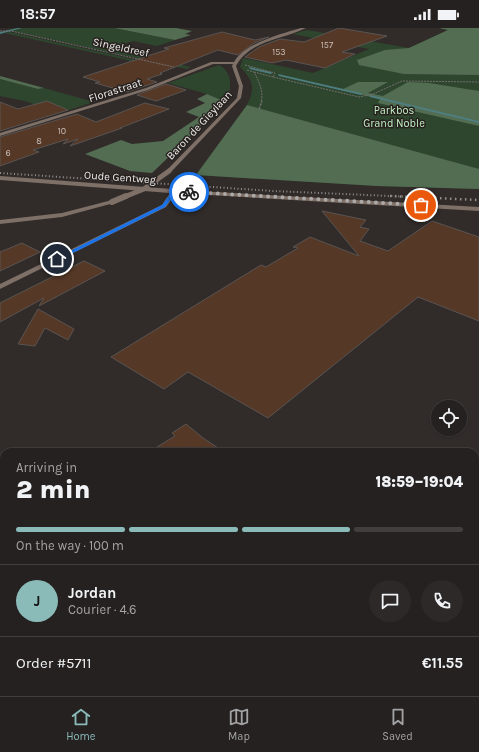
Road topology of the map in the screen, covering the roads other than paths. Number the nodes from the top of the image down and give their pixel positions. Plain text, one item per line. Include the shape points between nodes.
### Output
1 (304, 28) edge
2 (235, 65) junction
3 (0, 135) edge
4 (0, 178) edge
5 (174, 191) junction
6 (479, 209) edge
7 (0, 222) edge
8 (0, 287) edge

1 - 2 street via 246,51
2 - 3 street, Florastraat via 216,63 114,100
2 - 7 street, Baron de Gieylaan, bridge via 241,86 239,98 169,171 148,186 112,202 62,215
4 - 5 street, Oude Gentweg
5 - 6 street, Oude Gentweg
5 - 8 street via 164,206

